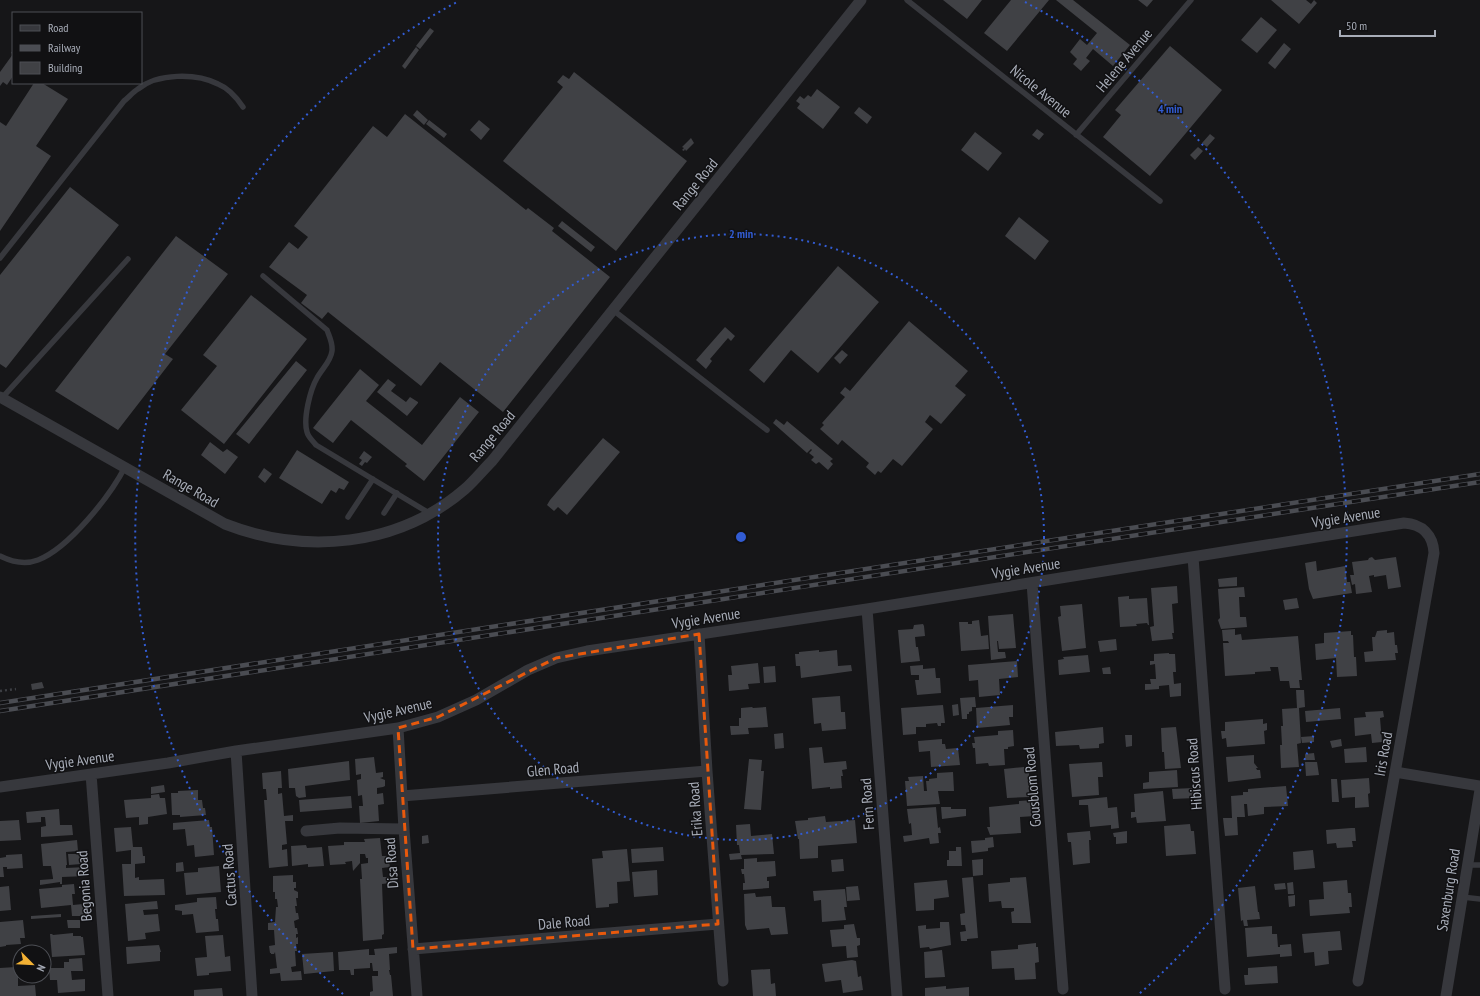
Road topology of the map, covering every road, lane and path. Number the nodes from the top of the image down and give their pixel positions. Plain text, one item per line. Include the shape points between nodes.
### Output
1 (861, 0) edge
2 (907, 0) edge
3 (1191, 0) edge
4 (243, 107) dead end
5 (1076, 135) junction
6 (1160, 201) dead end
7 (0, 258) edge
8 (128, 259) dead end
9 (263, 276) dead end
10 (613, 310) junction
11 (1, 397) edge
12 (767, 430) dead end
13 (125, 467) junction
14 (373, 479) junction
15 (397, 494) junction
16 (384, 513) dead end
17 (429, 513) junction
18 (348, 518) dead end
19 (1427, 533) joint
20 (0, 556) edge
21 (1193, 557) junction
22 (1032, 583) junction
23 (867, 609) junction
24 (699, 634) junction
25 (16, 689) dead end
26 (0, 691) edge
27 (398, 728) junction
28 (236, 751) junction
29 (707, 771) junction
30 (1395, 772) junction
31 (91, 774) junction
32 (1480, 786) edge
33 (0, 787) edge
34 (1480, 790) edge
35 (402, 796) junction
36 (404, 828) junction
37 (306, 831) dead end
38 (1480, 865) edge
39 (1467, 866) junction
40 (1462, 897) junction
41 (1480, 899) edge
42 (718, 924) junction
43 (413, 949) junction
44 (723, 981) dead end
45 (1358, 981) dead end
46 (1063, 989) dead end
47 (1225, 989) dead end
48 (108, 996) edge
49 (252, 996) edge
50 (416, 996) edge
51 (897, 996) edge
52 (1446, 996) edge

1 - 10 street, Range Road
2 - 5 lane, Nicole Avenue
3 - 5 lane, Helene Avenue
4 - 7 lane via 238,99 220,85 198,77 168,77 139,88 124,101
5 - 6 lane, Nicole Avenue
8 - 11 lane
9 - 14 lane via 327,330 331,342 331,356 317,378 309,403 307,432 316,444
10 - 12 lane
10 - 17 street, Range Road via 492,461 465,489
11 - 13 street, Range Road
13 - 17 street, Range Road via 225,524 278,540 353,540 393,530
13 - 20 lane via 102,502 77,531 52,553 38,560 22,563
14 - 15 lane
14 - 18 lane
15 - 16 lane
15 - 17 lane
19 - 21 street, Vygie Avenue via 1417,525 1404,524
19 - 30 street, Iris Road via 1434,553
21 - 22 street, Vygie Avenue
21 - 47 street, Hibiscus Road
22 - 23 street, Vygie Avenue
22 - 46 street, Gousblom Road
23 - 24 street, Vygie Avenue
23 - 51 street, Fern Road
24 - 27 street, Vygie Avenue via 556,658 528,670 476,700 444,714
24 - 29 street, Erika Road
25 - 26 path
27 - 28 street, Vygie Avenue
27 - 35 street, Disa Road
28 - 31 street, Vygie Avenue
28 - 49 street, Cactus Road
29 - 35 street, Glen Road
29 - 42 street, Erika Road
30 - 32 street
30 - 45 street, Iris Road
31 - 33 street, Vygie Avenue
31 - 48 street, Begonia Road
34 - 39 street, Saxenburg Road
35 - 36 street, Disa Road
36 - 37 street
36 - 43 street, Disa Road
38 - 39 lane
39 - 40 street, Saxenburg Road
40 - 41 lane
40 - 52 street, Saxenburg Road
42 - 43 street, Dale Road
42 - 44 street, Erika Road
43 - 50 street, Disa Road

